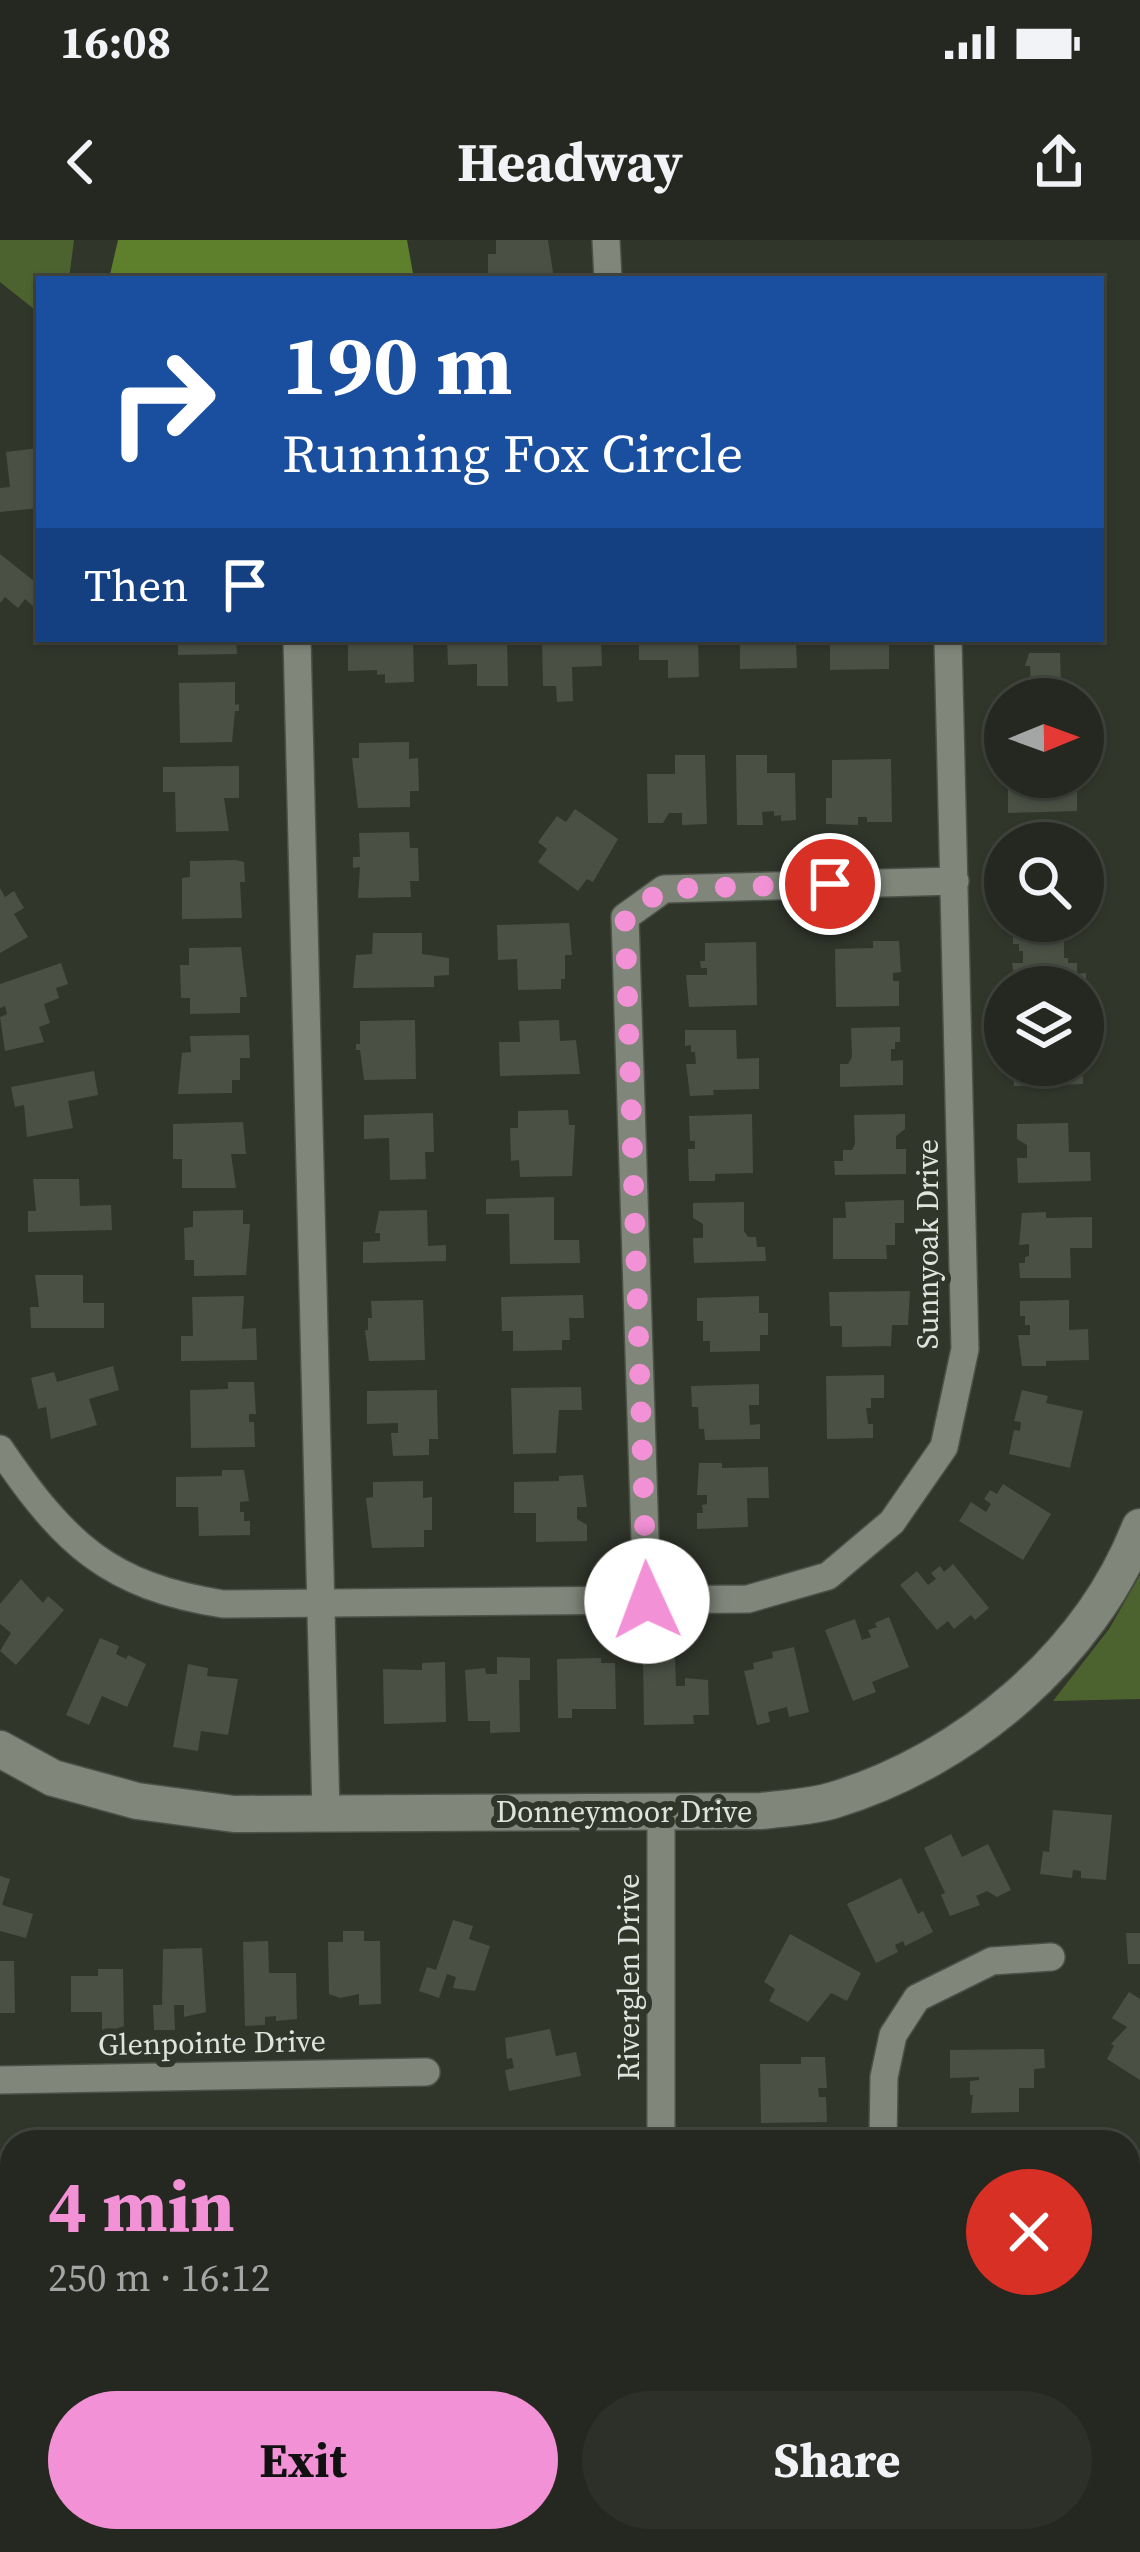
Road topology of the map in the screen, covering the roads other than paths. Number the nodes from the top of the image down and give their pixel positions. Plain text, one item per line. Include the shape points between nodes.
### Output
1 (606, 240) edge
2 (608, 276) edge
3 (297, 642) edge
4 (948, 642) edge
5 (955, 881) junction
6 (0, 1450) edge
7 (1140, 1527) edge
8 (647, 1601) junction
9 (319, 1604) junction
10 (0, 1749) edge
11 (662, 1811) junction
12 (326, 1814) junction
13 (1052, 1957) dead end
14 (426, 2072) dead end
15 (0, 2080) edge
16 (661, 2130) edge
17 (883, 2130) edge

1 - 2 street
3 - 9 street
4 - 5 street, Sunnyoak Drive
5 - 8 street, Sunnyoak Drive via 965,1349 944,1447 892,1522 829,1576 748,1599
5 - 8 street via 664,889 625,917
6 - 9 street, Sunnyoak Drive via 40,1509 138,1585 223,1604
7 - 11 street, Donneymoor Drive via 1122,1574 1058,1656 981,1728 833,1800 762,1811
8 - 9 street, Sunnyoak Drive
9 - 12 street
10 - 12 street, Donneymoor Drive via 53,1778 137,1801 234,1814
11 - 12 street, Donneymoor Drive
11 - 16 street, Riverglen Drive
13 - 17 street via 992,1961 917,1998 893,2035
14 - 15 street, Glenpointe Drive

